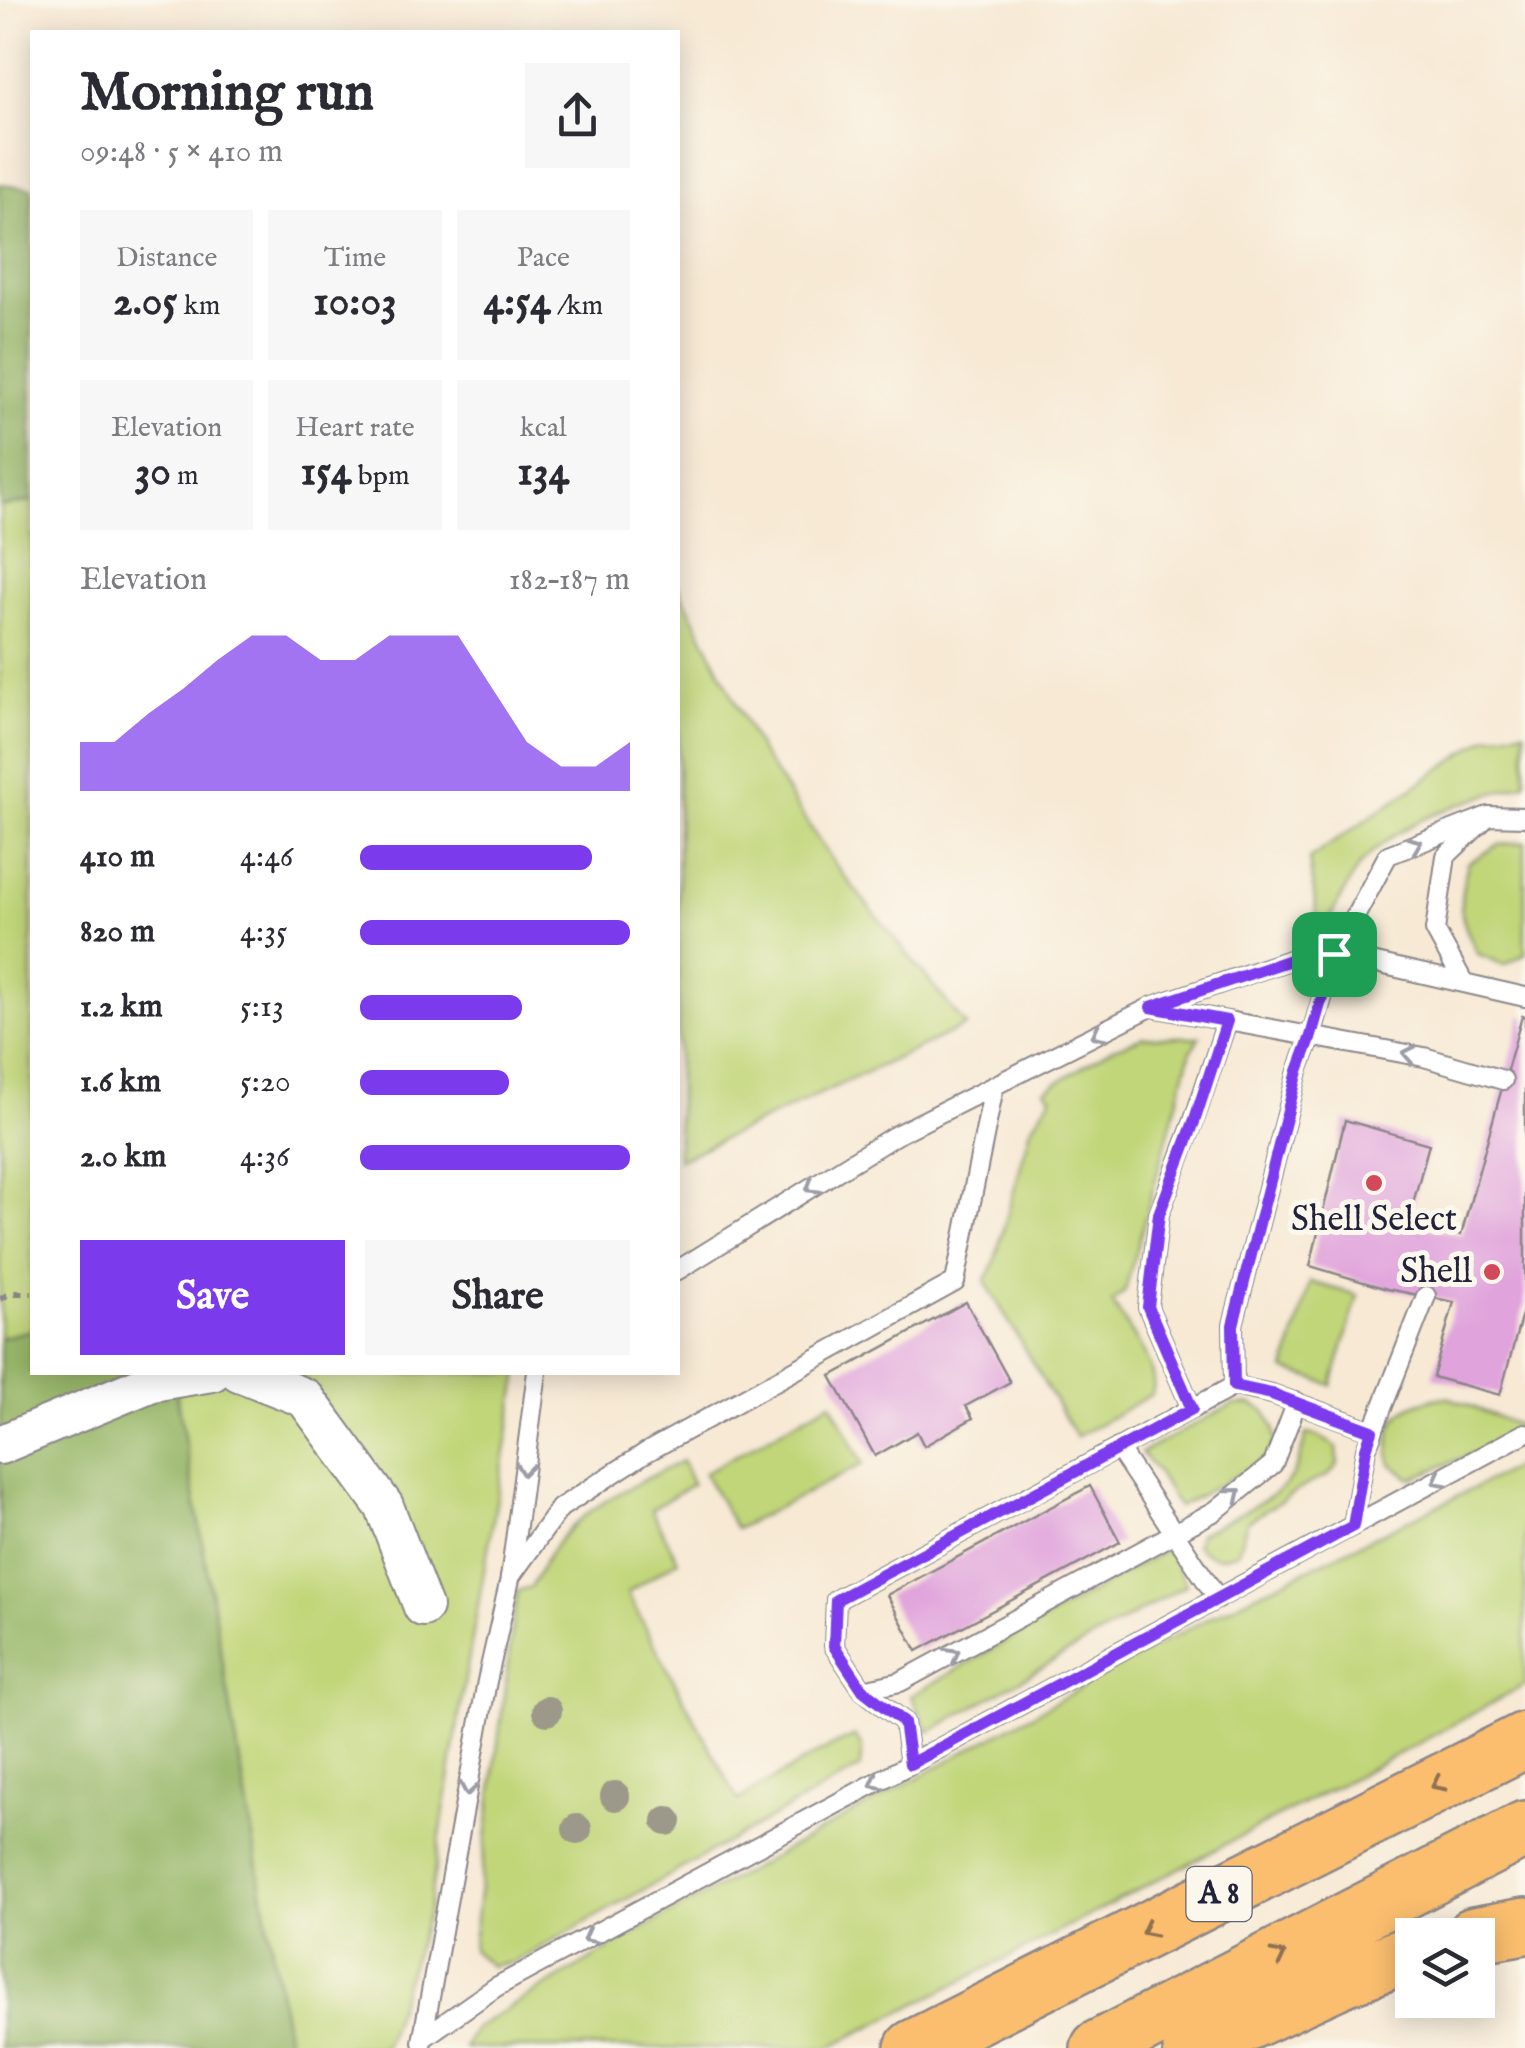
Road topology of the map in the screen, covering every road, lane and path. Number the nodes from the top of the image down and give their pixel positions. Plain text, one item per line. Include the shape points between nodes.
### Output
1 (1488, 816) junction
2 (1525, 817) edge
3 (1334, 954) junction
4 (1464, 983) junction
5 (1525, 997) edge
6 (1151, 1007) junction
7 (1227, 1021) junction
8 (1311, 1036) junction
9 (1503, 1080) dead end
10 (994, 1087) junction
11 (680, 1269) edge
12 (30, 1294) edge
13 (1426, 1296) dead end
14 (0, 1299) edge
15 (194, 1375) edge
16 (247, 1375) edge
17 (536, 1375) edge
18 (1234, 1386) junction
19 (1296, 1402) junction
20 (1192, 1409) junction
21 (1372, 1431) junction
22 (1525, 1434) edge
23 (0, 1444) edge
24 (1118, 1448) junction
25 (1353, 1526) junction
26 (1174, 1533) junction
27 (510, 1576) junction
28 (1218, 1599) junction
29 (423, 1607) dead end
30 (863, 1690) junction
31 (1525, 1740) edge
32 (910, 1764) junction
33 (1525, 1829) edge
34 (1525, 1926) edge
35 (1495, 1931) edge
36 (1395, 1959) edge
37 (422, 2043) edge
38 (913, 2048) edge
39 (1098, 2048) edge
40 (1191, 2048) edge

1 - 2 lane
3 -> 1 lane via 1388,855
1 - 4 lane via 1446,856 1434,930
3 - 4 lane
3 - 6 lane via 1320,950
3 - 8 lane
4 - 5 lane
6 - 7 lane
6 -> 10 lane
7 - 8 lane
7 - 20 lane via 1159,1214 1148,1307
9 -> 8 lane
8 - 18 lane via 1233,1325
10 -> 11 lane via 894,1136
10 - 27 lane via 955,1282 645,1453 560,1508
12 - 14 path
13 - 21 lane
15 - 23 street via 152,1382
16 - 29 street via 305,1398 384,1506
17 -> 27 lane
18 - 19 lane
18 - 20 lane
19 - 21 lane
26 -> 19 lane via 1215,1511 1273,1464
20 - 24 lane
21 - 25 lane
22 -> 25 lane
24 - 26 lane
24 - 30 lane via 836,1600 834,1646
25 - 28 lane
26 - 28 lane
30 -> 26 lane via 900,1682
27 -> 37 lane
28 - 32 lane
30 - 32 lane via 904,1722
31 -> 38 highway, A 8
32 -> 37 lane via 496,1987
39 -> 33 highway, A 8
34 - 35 highway
36 - 40 highway

